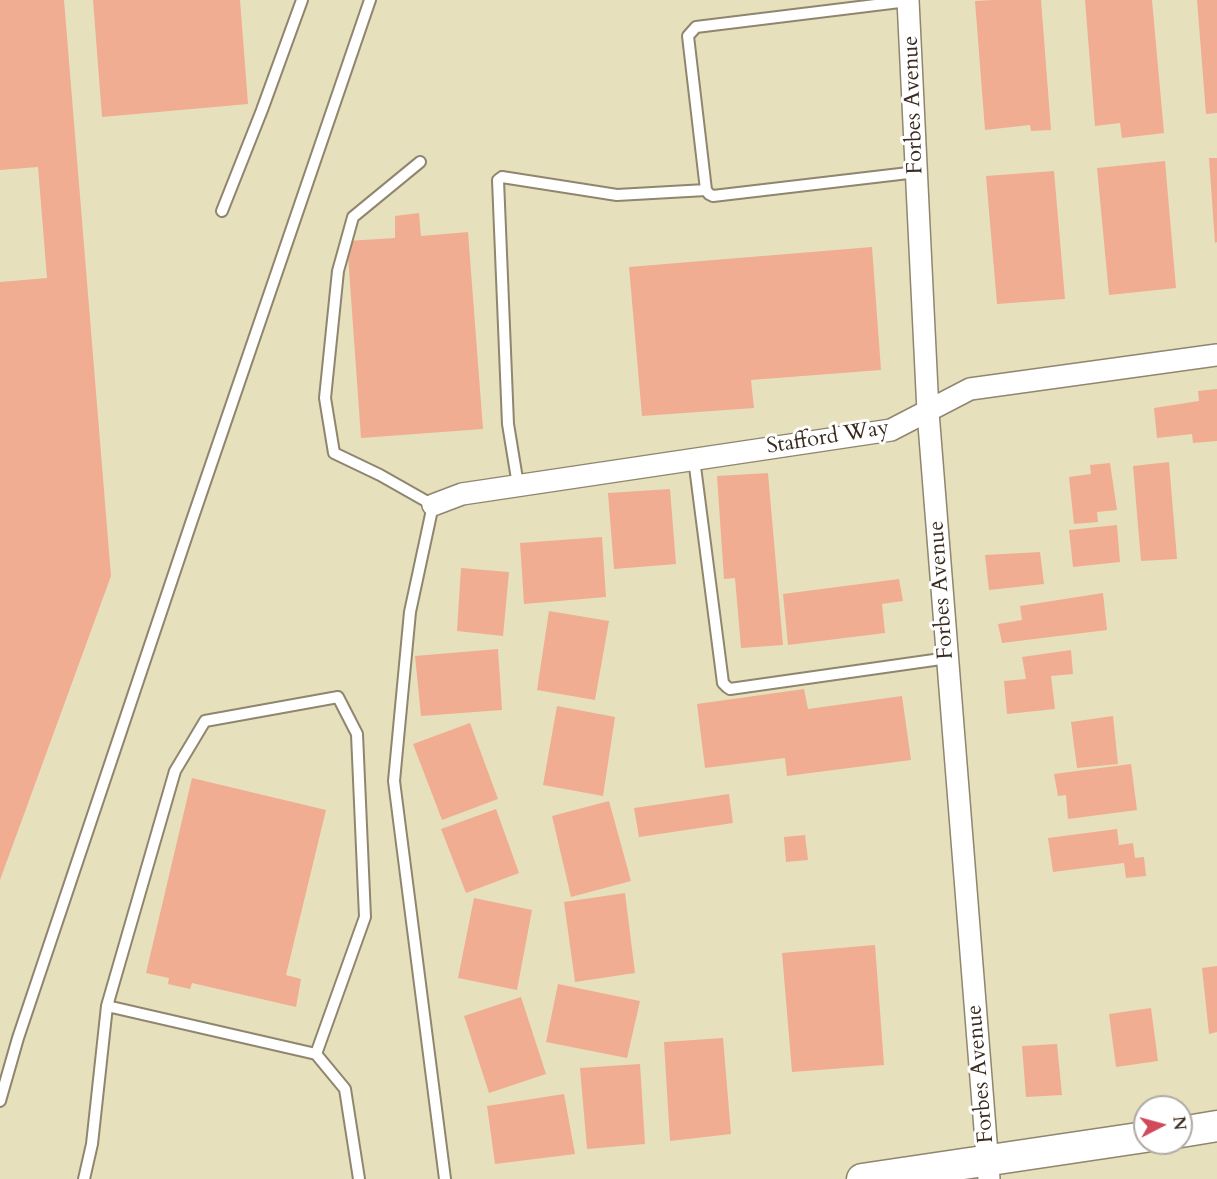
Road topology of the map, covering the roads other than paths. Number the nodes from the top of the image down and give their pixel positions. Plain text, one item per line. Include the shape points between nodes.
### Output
1 (302, 0) edge
2 (370, 0) edge
3 (908, 0) edge
4 (420, 162) dead end
5 (916, 172) junction
6 (706, 190) junction
7 (222, 211) dead end
8 (1217, 355) edge
9 (928, 412) junction
10 (694, 459) junction
11 (518, 485) junction
12 (433, 506) junction
13 (948, 658) junction
14 (107, 1006) junction
15 (316, 1054) junction
16 (0, 1101) edge
17 (1217, 1126) edge
18 (1193, 1130) edge
19 (1133, 1139) edge
20 (989, 1169) edge
21 (905, 1176) edge
22 (84, 1179) edge
23 (359, 1179) edge
24 (445, 1179) edge
25 (862, 1179) edge

1 - 7 lane
2 - 16 lane via 187,534
3 - 5 street, Forbes Avenue
3 - 6 lane via 696,27 691,31 688,36
4 - 12 lane via 353,217 338,271 325,398 334,453
5 - 6 lane via 714,196
5 - 9 street, Forbes Avenue
6 - 11 lane via 617,195 502,177 498,180 508,424
8 - 9 street, Stafford Way via 970,389
9 - 10 street, Stafford Way via 891,430
9 - 13 street, Forbes Avenue
10 - 11 street, Stafford Way
10 - 13 lane via 723,683 727,687
11 - 12 street, Stafford Way via 462,494
12 - 24 lane via 410,612 394,781
13 - 20 street, Forbes Avenue
14 - 15 lane
14 - 15 lane via 175,771 205,721 338,697 357,734 365,917
14 - 22 lane via 92,1144
15 - 23 lane via 345,1089
17 - 18 street
19 - 20 street
20 - 21 street
21 - 25 street

